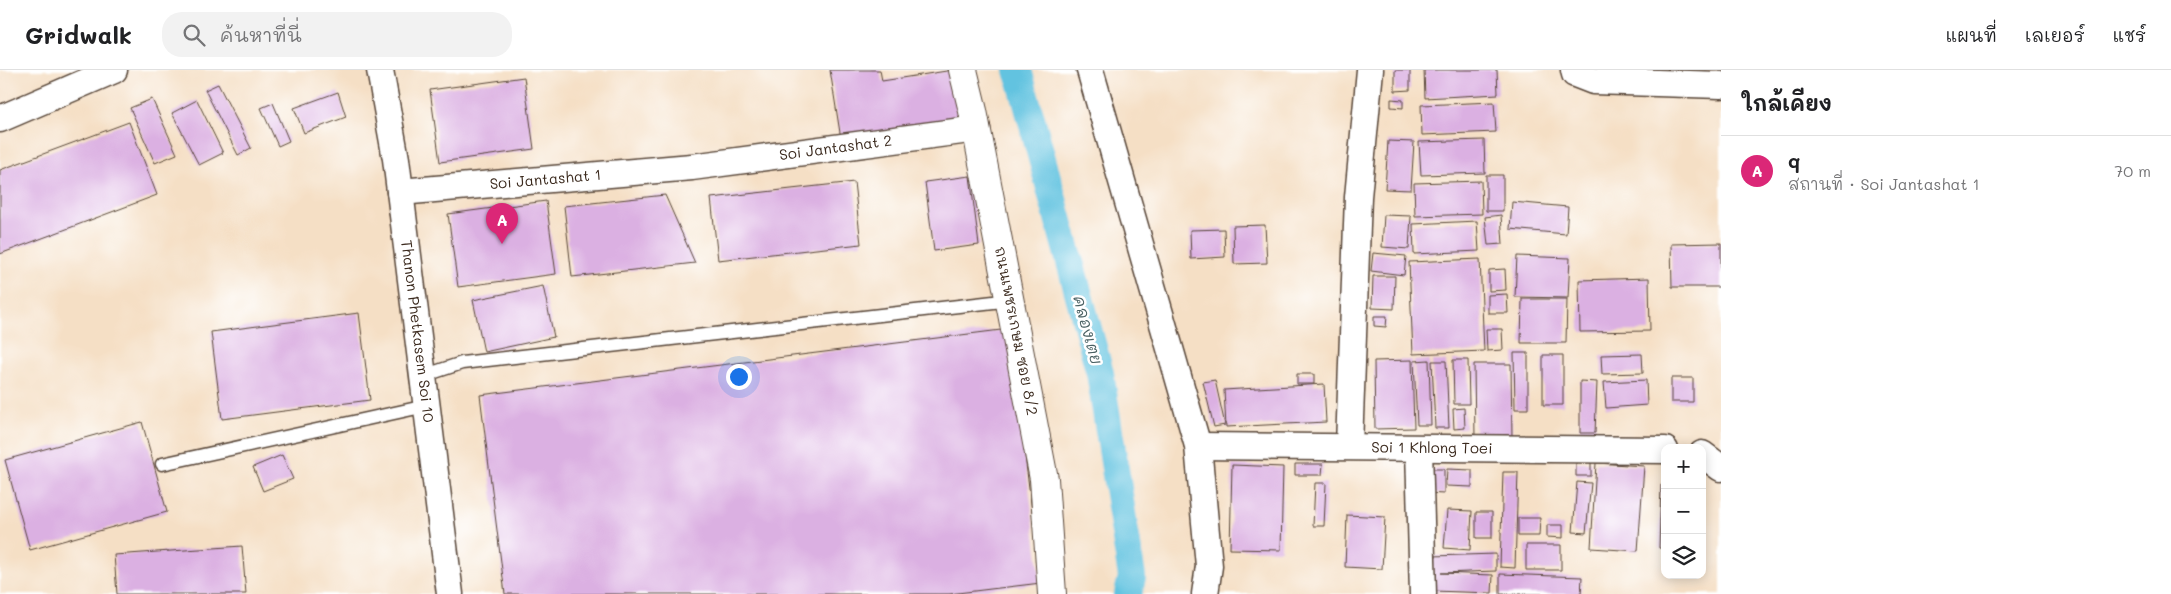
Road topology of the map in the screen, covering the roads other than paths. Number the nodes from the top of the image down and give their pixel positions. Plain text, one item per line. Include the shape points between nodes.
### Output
1 (114, 70) edge
2 (380, 70) edge
3 (963, 70) edge
4 (1090, 70) edge
5 (1370, 70) edge
6 (1574, 70) edge
7 (1721, 85) edge
8 (0, 120) edge
9 (977, 129) junction
10 (692, 167) joint
11 (400, 192) junction
12 (1011, 300) junction
13 (423, 376) junction
14 (426, 406) junction
15 (1198, 446) junction
16 (1349, 446) junction
17 (1419, 449) junction
18 (1661, 450) edge
19 (1706, 457) edge
20 (162, 464) dead end
21 (1721, 468) edge
22 (450, 594) edge
23 (1052, 594) edge
24 (1205, 594) edge
25 (1423, 594) edge

1 - 8 street
2 - 11 street, Thanon Phetkasem Soi 10
3 - 9 street, ถนนเพชรเกษม ซอย 8/2
4 - 15 street
5 - 16 street via 1358,197
6 - 7 street via 1575,74 1593,81
9 - 10 street, Soi Jantashat 2
9 - 12 street, ถนนเพชรเกษม ซอย 8/2
10 - 11 street, Soi Jantashat 1
11 - 13 street, Thanon Phetkasem Soi 10
12 - 13 lane via 462,364
12 - 23 street, ถนนเพชรเกษม ซอย 8/2 via 1044,479
13 - 14 street, Thanon Phetkasem Soi 10
14 - 20 lane
14 - 22 street, Thanon Phetkasem Soi 10
15 - 16 street, Soi 1 Khlong Toei
15 - 24 street via 1209,566
16 - 17 street, Soi 1 Khlong Toei
17 - 18 street, Soi 1 Khlong Toei
17 - 25 street
19 - 21 street

